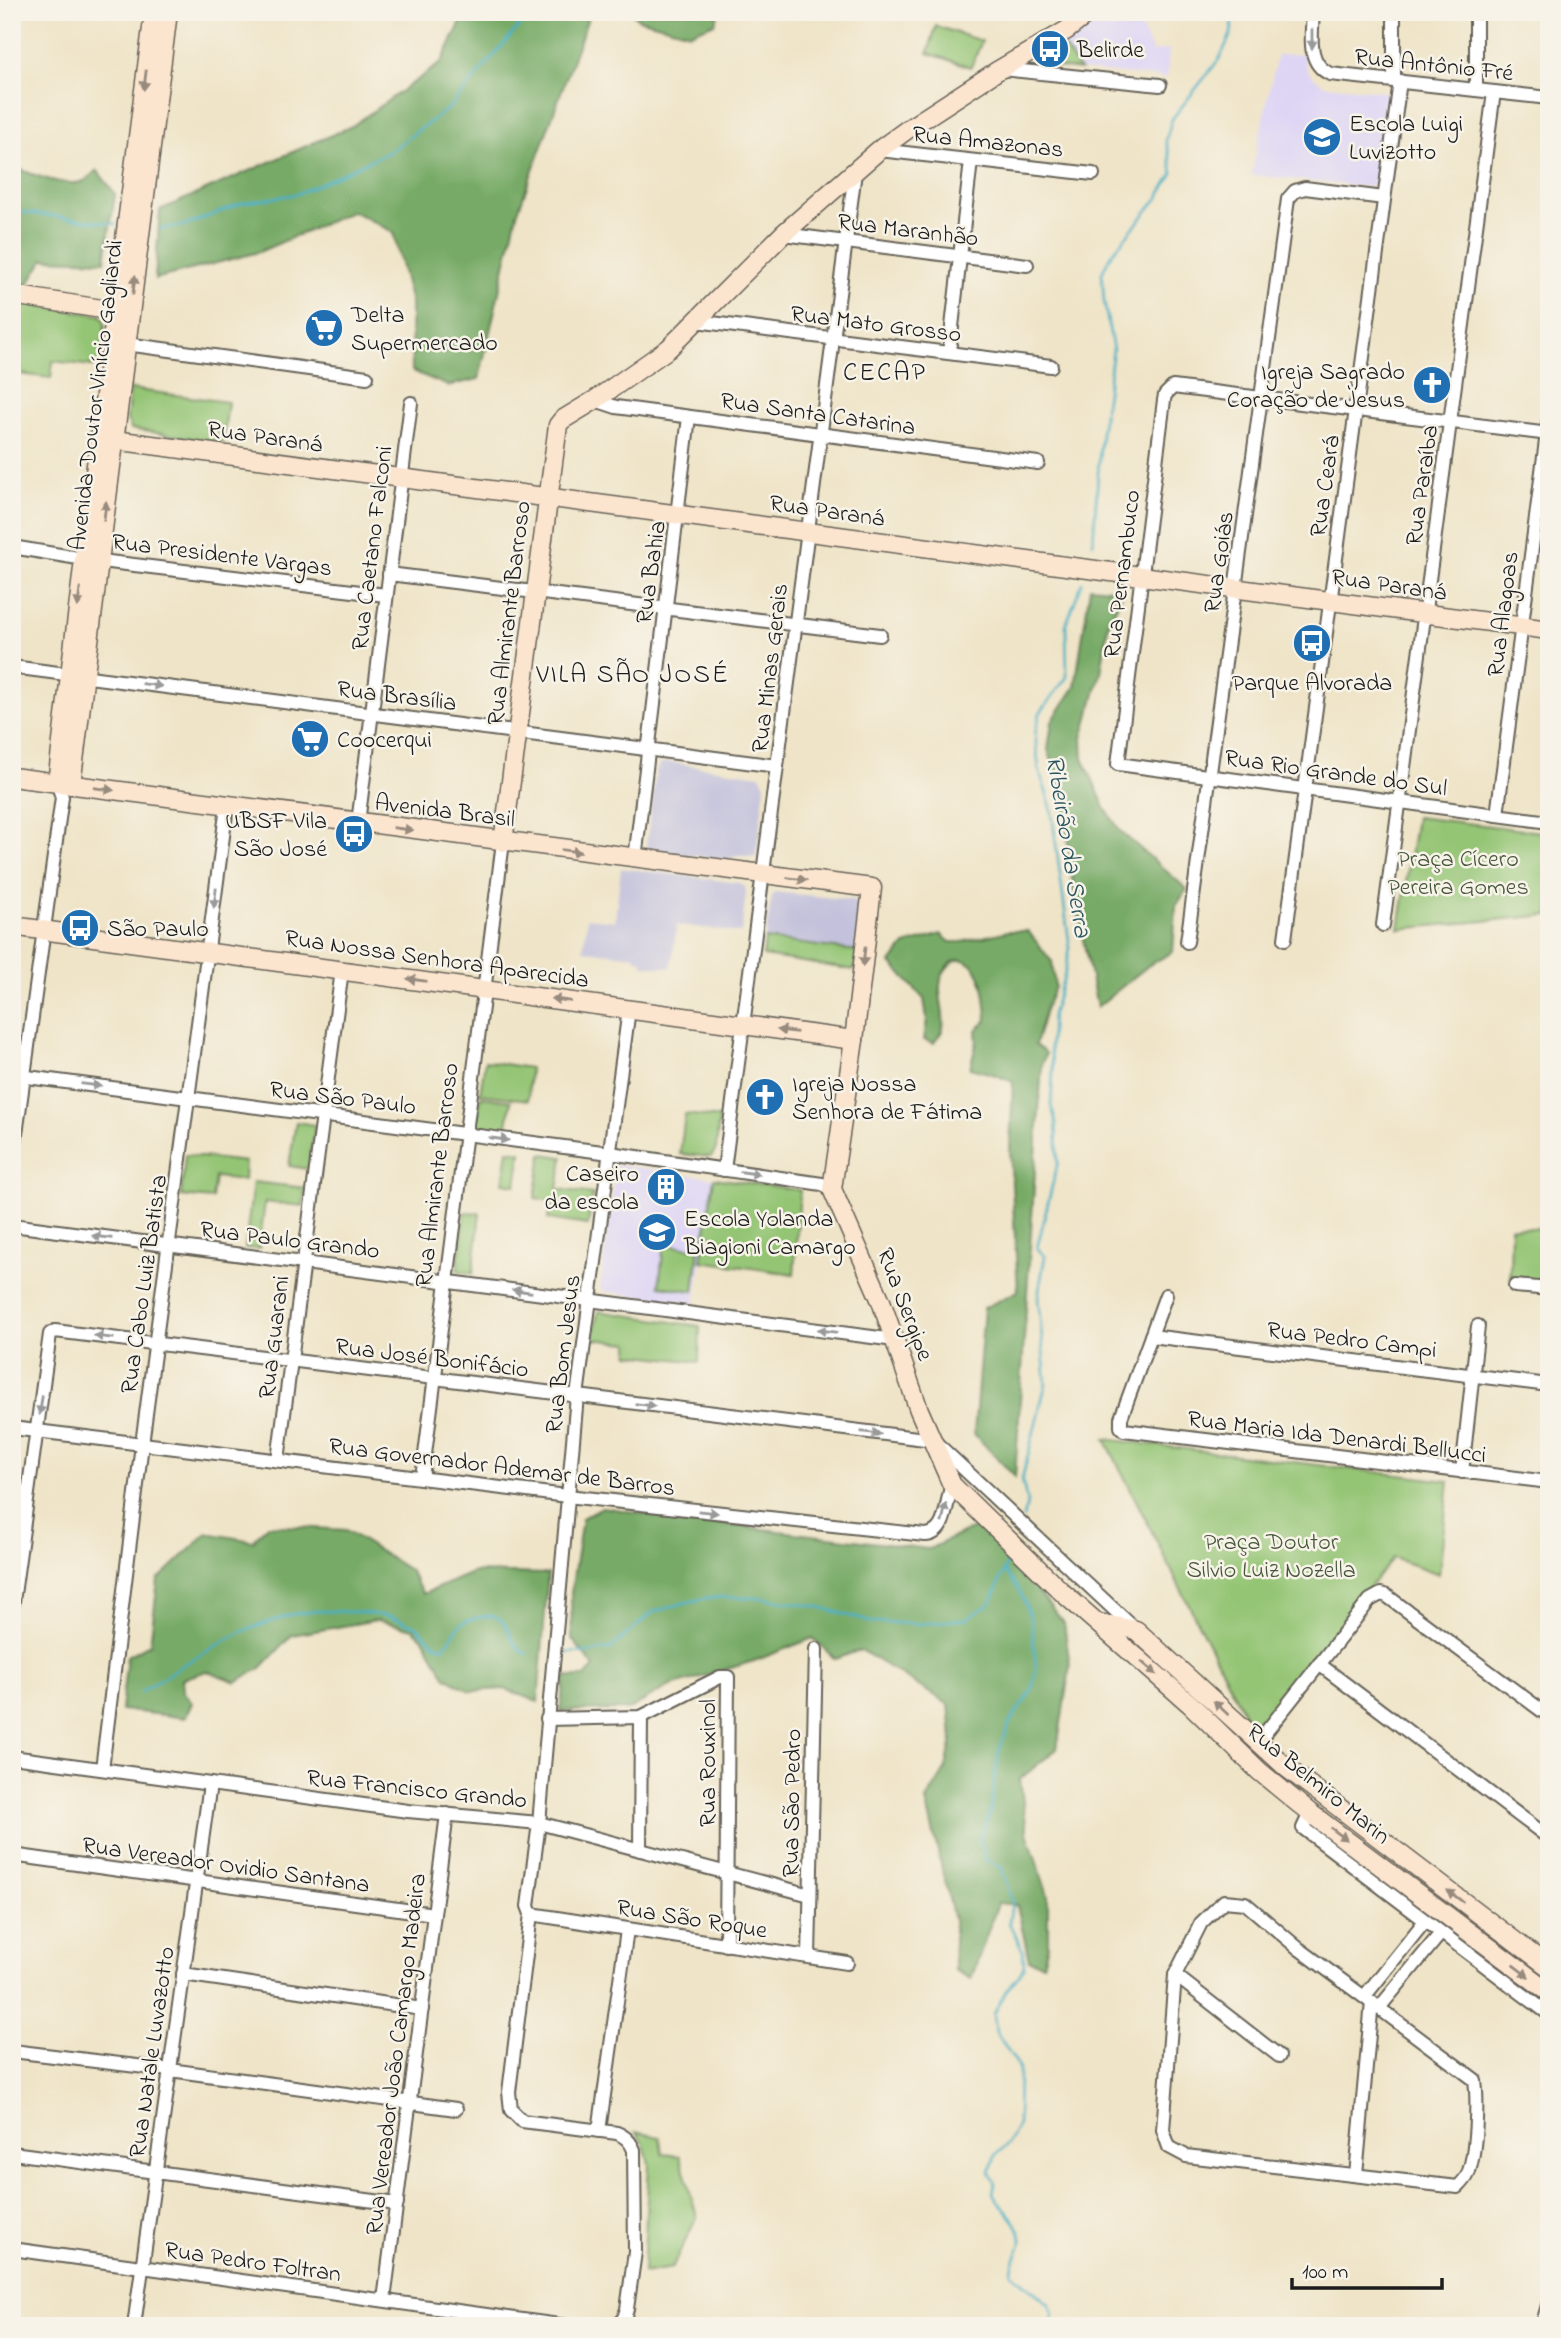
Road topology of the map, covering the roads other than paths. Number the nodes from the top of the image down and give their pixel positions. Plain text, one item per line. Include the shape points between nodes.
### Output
1 (154, 12) edge
2 (168, 12) edge
3 (1090, 12) edge
4 (1312, 12) edge
5 (1394, 12) edge
6 (1476, 12) edge
7 (1001, 69) junction
8 (1397, 81) junction
9 (1160, 85) dead end
10 (1476, 90) junction
11 (1494, 92) junction
12 (1549, 98) edge
13 (149, 107) junction
14 (879, 150) junction
15 (971, 161) junction
16 (855, 172) junction
17 (1093, 174) dead end
18 (1384, 198) junction
19 (783, 234) junction
20 (845, 242) junction
21 (960, 257) junction
22 (1027, 265) dead end
23 (12, 295) edge
24 (122, 316) junction
25 (696, 321) junction
26 (833, 338) junction
27 (119, 339) junction
28 (949, 353) junction
29 (1051, 366) dead end
30 (367, 376) dead end
31 (1261, 397) junction
32 (594, 400) junction
33 (411, 403) dead end
34 (1356, 409) junction
35 (690, 416) junction
36 (1549, 418) edge
37 (1450, 421) junction
38 (820, 434) junction
39 (1548, 434) edge
40 (107, 439) junction
41 (1038, 463) dead end
42 (401, 478) junction
43 (547, 498) junction
44 (679, 515) junction
45 (808, 532) junction
46 (12, 547) edge
47 (91, 560) junction
48 (389, 574) junction
49 (1142, 576) junction
50 (1235, 589) junction
51 (535, 592) junction
52 (386, 595) junction
53 (1330, 601) junction
54 (666, 608) junction
55 (1425, 614) junction
56 (795, 625) junction
57 (1522, 627) junction
58 (1549, 630) edge
59 (880, 635) dead end
60 (12, 667) edge
61 (77, 675) junction
62 (372, 713) junction
63 (517, 732) junction
64 (649, 749) junction
65 (1118, 764) joint
66 (777, 766) junction
67 (1210, 776) junction
68 (12, 777) edge
69 (63, 788) junction
70 (1305, 789) junction
71 (1400, 802) junction
72 (227, 806) junction
73 (1497, 815) junction
74 (1549, 822) edge
75 (358, 823) junction
76 (503, 842) junction
77 (635, 859) junction
78 (763, 875) junction
79 (1383, 925) dead end
80 (12, 926) edge
81 (44, 930) junction
82 (1285, 939) dead end
83 (1187, 942) dead end
84 (208, 952) junction
85 (342, 970) junction
86 (484, 989) junction
87 (629, 1009) junction
88 (743, 1025) junction
89 (854, 1040) junction
90 (18, 1076) edge
91 (188, 1098) junction
92 (323, 1116) junction
93 (466, 1134) junction
94 (610, 1153) junction
95 (12, 1164) edge
96 (724, 1170) junction
97 (832, 1189) junction
98 (12, 1225) edge
99 (169, 1245) junction
100 (304, 1262) junction
101 (447, 1281) junction
102 (1515, 1286) dead end
103 (1549, 1289) edge
104 (1166, 1295) dead end
105 (590, 1300) junction
106 (1478, 1326) dead end
107 (1151, 1336) junction
108 (895, 1340) junction
109 (156, 1344) junction
110 (291, 1361) junction
111 (1473, 1375) junction
112 (434, 1378) junction
113 (1549, 1385) edge
114 (577, 1396) junction
115 (12, 1427) edge
116 (38, 1430) junction
117 (933, 1440) junction
118 (142, 1444) junction
119 (278, 1460) junction
120 (1462, 1472) junction
121 (422, 1478) junction
122 (1549, 1482) edge
123 (952, 1485) junction
124 (567, 1496) junction
125 (14, 1579) edge
126 (12, 1609) edge
127 (1098, 1623) junction
128 (1136, 1630) junction
129 (816, 1649) dead end
130 (1319, 1664) junction
131 (1549, 1716) edge
132 (641, 1717) junction
133 (547, 1718) junction
134 (1258, 1742) junction
135 (12, 1756) edge
136 (102, 1769) junction
137 (210, 1784) junction
138 (1310, 1813) junction
139 (447, 1814) junction
140 (539, 1823) junction
141 (1549, 1839) edge
142 (640, 1850) junction
143 (12, 1855) edge
144 (727, 1873) junction
145 (196, 1881) junction
146 (810, 1895) junction
147 (434, 1914) junction
148 (531, 1914) junction
149 (1425, 1921) junction
150 (627, 1930) junction
151 (1441, 1933) junction
152 (726, 1945) junction
153 (809, 1958) junction
154 (847, 1963) dead end
155 (1546, 1963) edge
156 (183, 1974) junction
157 (1175, 1975) junction
158 (1549, 1992) edge
159 (1371, 2002) junction
160 (422, 2009) junction
161 (1549, 2014) edge
162 (12, 2051) edge
163 (1279, 2056) dead end
164 (170, 2070) junction
165 (410, 2103) junction
166 (456, 2109) dead end
167 (599, 2131) junction
168 (12, 2153) edge
169 (156, 2172) junction
170 (1356, 2175) junction
171 (397, 2204) junction
172 (12, 2249) edge
173 (142, 2267) junction
174 (384, 2300) junction
175 (1549, 2302) edge
176 (488, 2320) edge
177 (134, 2326) edge
178 (566, 2326) edge
179 (616, 2326) edge
180 (1542, 2326) edge

1 -> 13 street, Avenida Doutor Vinício Gagliardi
2 - 13 street, Avenida Doutor Vinício Gagliardi
3 - 7 street, Rua Almirante Barroso
4 -> 8 street, Rua Antônio Fré via 1312,50 1317,65 1330,74
5 - 8 street, Rua Ceará
6 - 10 street
7 - 9 street
7 - 14 street, Rua Almirante Barroso
8 - 10 street, Rua Antônio Fré
8 - 18 street, Rua Ceará
10 - 11 street, Rua Antônio Fré
11 - 12 street, Rua Antônio Fré
11 - 37 street, Rua Paraíba
13 - 24 street, Avenida Doutor Vinício Gagliardi
14 - 15 street, Rua Amazonas
14 - 16 street, Rua Almirante Barroso
15 - 17 street, Rua Amazonas
15 - 21 street
16 - 19 street, Rua Almirante Barroso
16 - 20 street, Rua Minas Gerais
18 - 31 street, Rua Goiás via 1305,188 1288,199
18 - 34 street, Rua Ceará
19 - 20 street, Rua Maranhão
19 - 25 street, Rua Almirante Barroso
20 - 21 street, Rua Maranhão
20 - 26 street, Rua Minas Gerais
21 - 22 street, Rua Maranhão
21 - 28 street
23 - 24 street
24 - 27 street, Avenida Doutor Vinício Gagliardi
25 - 26 street, Rua Mato Grosso
25 - 32 street, Rua Almirante Barroso via 668,349
26 - 28 street, Rua Mato Grosso
26 - 38 street, Rua Minas Gerais
27 - 30 street
27 - 40 street, Avenida Doutor Vinício Gagliardi
28 - 29 street, Rua Mato Grosso
31 - 34 street
31 - 49 street, Rua Pernambuco via 1180,386 1168,391
31 - 50 street, Rua Goiás
32 - 35 street, Rua Santa Catarina
32 - 43 street, Rua Almirante Barroso via 558,425
33 - 42 street, Rua Caetano Falconi
34 - 37 street
34 - 53 street, Rua Ceará
35 - 38 street, Rua Santa Catarina
35 - 44 street, Rua Bahia
36 - 39 street, Rua Alagoas
37 - 39 street
37 - 55 street, Rua Paraíba
38 - 41 street, Rua Santa Catarina
38 - 45 street, Rua Minas Gerais
39 - 57 street, Rua Alagoas
40 - 42 street, Rua Paraná
40 - 47 street, Avenida Doutor Vinício Gagliardi
42 - 43 street, Rua Paraná
42 - 48 street, Rua Caetano Falconi
43 - 44 street, Rua Paraná
43 - 51 street, Rua Almirante Barroso
44 - 45 street, Rua Paraná
44 - 54 street, Rua Bahia
45 - 49 street, Rua Paraná
45 - 56 street, Rua Minas Gerais
46 - 47 street, Rua Presidente Vargas
47 - 52 street, Rua Presidente Vargas
47 - 61 street, Avenida Doutor Vinício Gagliardi
48 - 51 street
48 - 52 street, Rua Caetano Falconi
49 - 50 street, Rua Paraná
49 - 65 street, Rua Pernambuco
50 - 53 street, Rua Paraná
50 - 67 street, Rua Goiás
51 - 54 street
51 - 63 street, Rua Almirante Barroso
52 - 62 street, Rua Caetano Falconi
53 - 55 street, Rua Paraná
53 - 70 street, Rua Ceará
54 - 56 street
54 - 64 street, Rua Bahia
55 - 57 street, Rua Paraná
55 - 71 street, Rua Paraíba
56 - 59 street
56 - 66 street, Rua Minas Gerais
57 - 58 street, Rua Paraná
57 - 73 street, Rua Alagoas
60 - 61 street, Rua Brasília
61 -> 62 street, Rua Brasília
61 - 69 street, Avenida Doutor Vinício Gagliardi
62 - 63 street, Rua Brasília
62 - 75 street, Rua Caetano Falconi
63 - 64 street, Rua Brasília
63 - 76 street, Rua Almirante Barroso
64 - 66 street, Rua Brasília
64 - 77 street, Rua Bahia
65 - 67 street, Rua Rio Grande do Sul
66 - 78 street, Rua Minas Gerais
67 - 70 street, Rua Rio Grande do Sul
67 - 83 street, Rua Goiás
68 - 69 street, Avenida Brasil
69 -> 72 street, Avenida Brasil
69 - 81 street
70 - 71 street, Rua Rio Grande do Sul
70 - 82 street, Rua Ceará
71 - 73 street, Rua Rio Grande do Sul
71 - 79 street, Rua Paraíba
72 - 75 street, Avenida Brasil
72 -> 84 street, Rua Cabo Luiz Batista
73 - 74 street, Rua Rio Grande do Sul
75 -> 76 street, Avenida Brasil
76 -> 77 street, Avenida Brasil
76 - 86 street, Rua Almirante Barroso
77 - 78 street, Avenida Brasil
78 - 88 street, Rua Minas Gerais
78 -> 89 street, Avenida Brasil via 872,888
80 - 81 street, Rua Nossa Senhora Aparecida
81 - 84 street, Rua Nossa Senhora Aparecida
81 - 90 street
84 - 85 street, Rua Nossa Senhora Aparecida
84 - 91 street, Rua Cabo Luiz Batista
86 -> 85 street, Rua Nossa Senhora Aparecida
85 - 92 street, Rua Guarani
87 -> 86 street, Rua Nossa Senhora Aparecida
86 - 93 street, Rua Almirante Barroso
87 - 88 street, Rua Nossa Senhora Aparecida
87 - 94 street, Rua Bom Jesus
89 -> 88 street, Rua Nossa Senhora Aparecida
88 - 96 street, Rua Minas Gerais
89 - 97 street
90 -> 91 street, Rua São Paulo
90 - 95 street
91 - 92 street, Rua São Paulo
91 - 99 street, Rua Cabo Luiz Batista
92 - 93 street, Rua São Paulo
92 - 100 street, Rua Guarani
93 -> 94 street, Rua São Paulo
93 - 101 street, Rua Almirante Barroso
94 - 96 street, Rua São Paulo
94 - 105 street, Rua Bom Jesus
96 -> 97 street, Rua São Paulo
97 - 108 street, Rua Sergipe
99 -> 98 street, Rua Paulo Grando
99 - 100 street, Rua Paulo Grando
99 - 109 street, Rua Cabo Luiz Batista
100 - 101 street, Rua Paulo Grando
100 - 110 street, Rua Guarani
105 -> 101 street, Rua Paulo Grando
101 - 112 street, Rua Almirante Barroso
102 - 103 street
104 - 107 street
108 -> 105 street, Rua Paulo Grando
105 - 114 street, Rua Bom Jesus
106 - 111 street
107 - 111 street, Rua Pedro Campi
107 - 120 street, Rua Maria Ida Denardi Bellucci via 1121,1418 1121,1427 1129,1432
108 - 117 street, Rua Sergipe
109 - 110 street, Rua José Bonifácio
109 -> 116 street, Rua José Bonifácio via 52,1332
109 - 118 street, Rua Cabo Luiz Batista
110 - 112 street, Rua José Bonifácio
110 - 119 street, Rua Guarani
111 - 113 street, Rua Pedro Campi
111 - 120 street
112 - 114 street, Rua José Bonifácio
112 - 121 street, Rua Almirante Barroso
114 -> 117 street, Rua José Bonifácio
114 - 124 street, Rua Bom Jesus
115 - 116 street, Rua Governador Ademar de Barros
116 - 118 street, Rua Governador Ademar de Barros
116 - 125 street
117 - 123 street, Rua Sergipe
117 - 128 street, Rua Belmiro Marin
118 - 119 street, Rua Governador Ademar de Barros
118 - 136 street, Rua Cabo Luiz Batista
119 - 121 street, Rua Governador Ademar de Barros
120 - 122 street, Rua Maria Ida Denardi Bellucci
121 - 124 street, Rua Governador Ademar de Barros
124 -> 123 street, Rua Governador Ademar de Barros via 932,1535 940,1530
123 - 127 street, Rua Belmiro Marin
124 - 133 street, Rua Bom Jesus
125 - 126 street
127 - 128 street
127 -> 138 street, Rua Belmiro Marin
134 -> 128 street, Rua Belmiro Marin
129 - 146 street, Rua São Pedro
130 - 131 street via 1370,1600 1387,1595
130 - 134 street
130 - 141 street
132 - 133 street, Rua Rouxinol
132 - 142 street
132 - 144 street, Rua Rouxinol via 729,1677
133 - 140 street, Rua Bom Jesus
155 -> 134 street, Rua Belmiro Marin
135 - 136 street, Rua Francisco Grando
136 - 137 street, Rua Francisco Grando
137 - 139 street, Rua Francisco Grando
137 - 145 street, Rua Natale Luvazotto
138 - 149 street via 1303,1829
138 -> 158 street, Rua Belmiro Marin
139 - 140 street, Rua Francisco Grando
139 - 147 street, Rua Vereador João Camargo Madeira
140 - 142 street, Rua Francisco Grando
140 - 148 street, Rua Bom Jesus via 528,1906
142 - 144 street, Rua Francisco Grando
143 - 145 street, Rua Vereador Ovidio Santana
144 - 146 street, Rua Francisco Grando
144 - 152 street
145 - 147 street, Rua Vereador Ovidio Santana
145 - 156 street, Rua Natale Luvazotto
146 - 153 street, Rua São Pedro
147 - 160 street, Rua Vereador João Camargo Madeira
148 - 150 street, Rua São Roque
148 - 167 street, Rua Bom Jesus via 509,2092 511,2110 522,2121
149 - 151 street
149 - 159 street
150 - 152 street, Rua São Roque
150 - 167 street
151 - 159 street
151 - 161 street
152 - 153 street, Rua São Roque
153 - 154 street, Rua São Roque
156 - 160 street
156 - 164 street, Rua Natale Luvazotto
157 - 159 street via 1201,1923 1224,1901 1245,1903
157 - 163 street
157 - 170 street via 1163,2130 1169,2147 1186,2156
159 - 170 street
159 - 170 street via 1475,2080 1472,2157 1467,2177 1458,2188
160 - 165 street, Rua Vereador João Camargo Madeira
162 - 164 street
164 - 165 street
164 - 169 street, Rua Natale Luvazotto
165 - 166 street
165 - 171 street, Rua Vereador João Camargo Madeira
167 - 179 street via 624,2136 634,2150 635,2252 627,2309
168 - 169 street
169 - 171 street
169 - 173 street, Rua Natale Luvazotto
171 - 174 street, Rua Vereador João Camargo Madeira
172 - 173 street, Rua Pedro Foltran
173 - 174 street, Rua Pedro Foltran
173 - 177 street, Rua Natale Luvazotto
174 - 176 street, Rua Pedro Foltran
175 - 180 street
176 - 178 street, Rua Pedro Foltran

